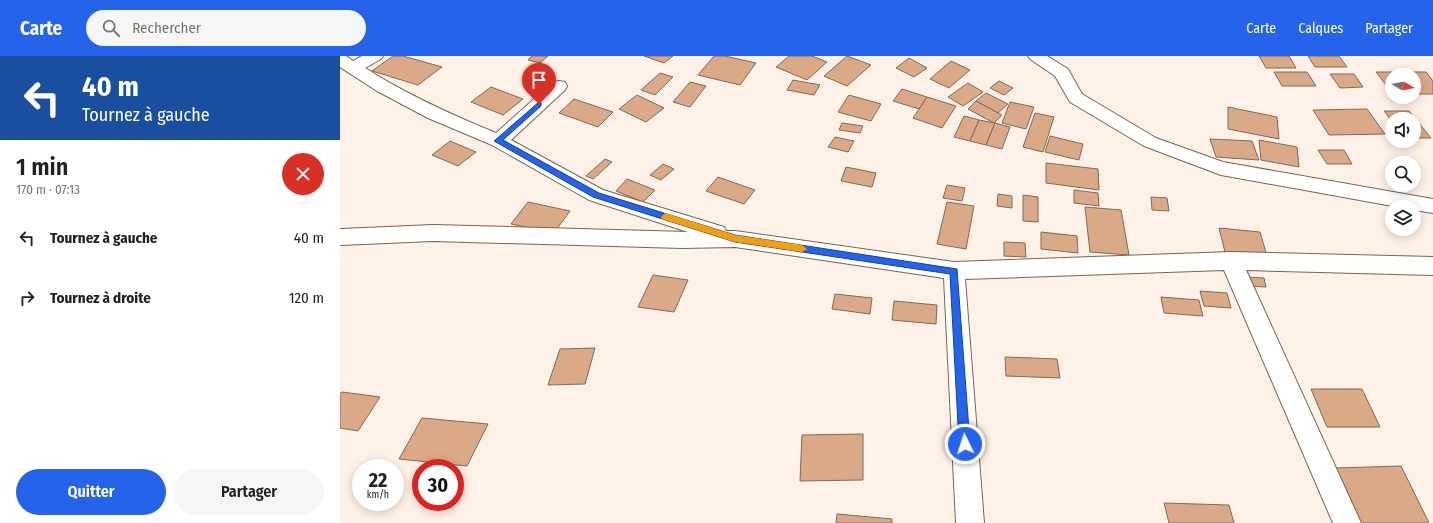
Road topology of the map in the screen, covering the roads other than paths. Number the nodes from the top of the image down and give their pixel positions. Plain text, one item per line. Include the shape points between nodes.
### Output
1 (375, 56) edge
2 (1036, 56) edge
3 (346, 64) edge
4 (1061, 64) edge
5 (559, 86) dead end
6 (498, 141) junction
7 (1433, 206) edge
8 (340, 237) edge
9 (735, 239) junction
10 (1231, 262) junction
11 (1433, 266) edge
12 (954, 271) junction
13 (970, 523) edge
14 (1347, 523) edge

1 - 3 street
2 - 4 street
3 - 6 street via 434,114
4 - 7 street via 1076,98 1150,142 1221,168
5 - 6 street
6 - 9 street via 596,195
8 - 9 street via 433,233 682,240
9 - 12 street
10 - 11 street
10 - 12 street
10 - 14 street
12 - 13 street

